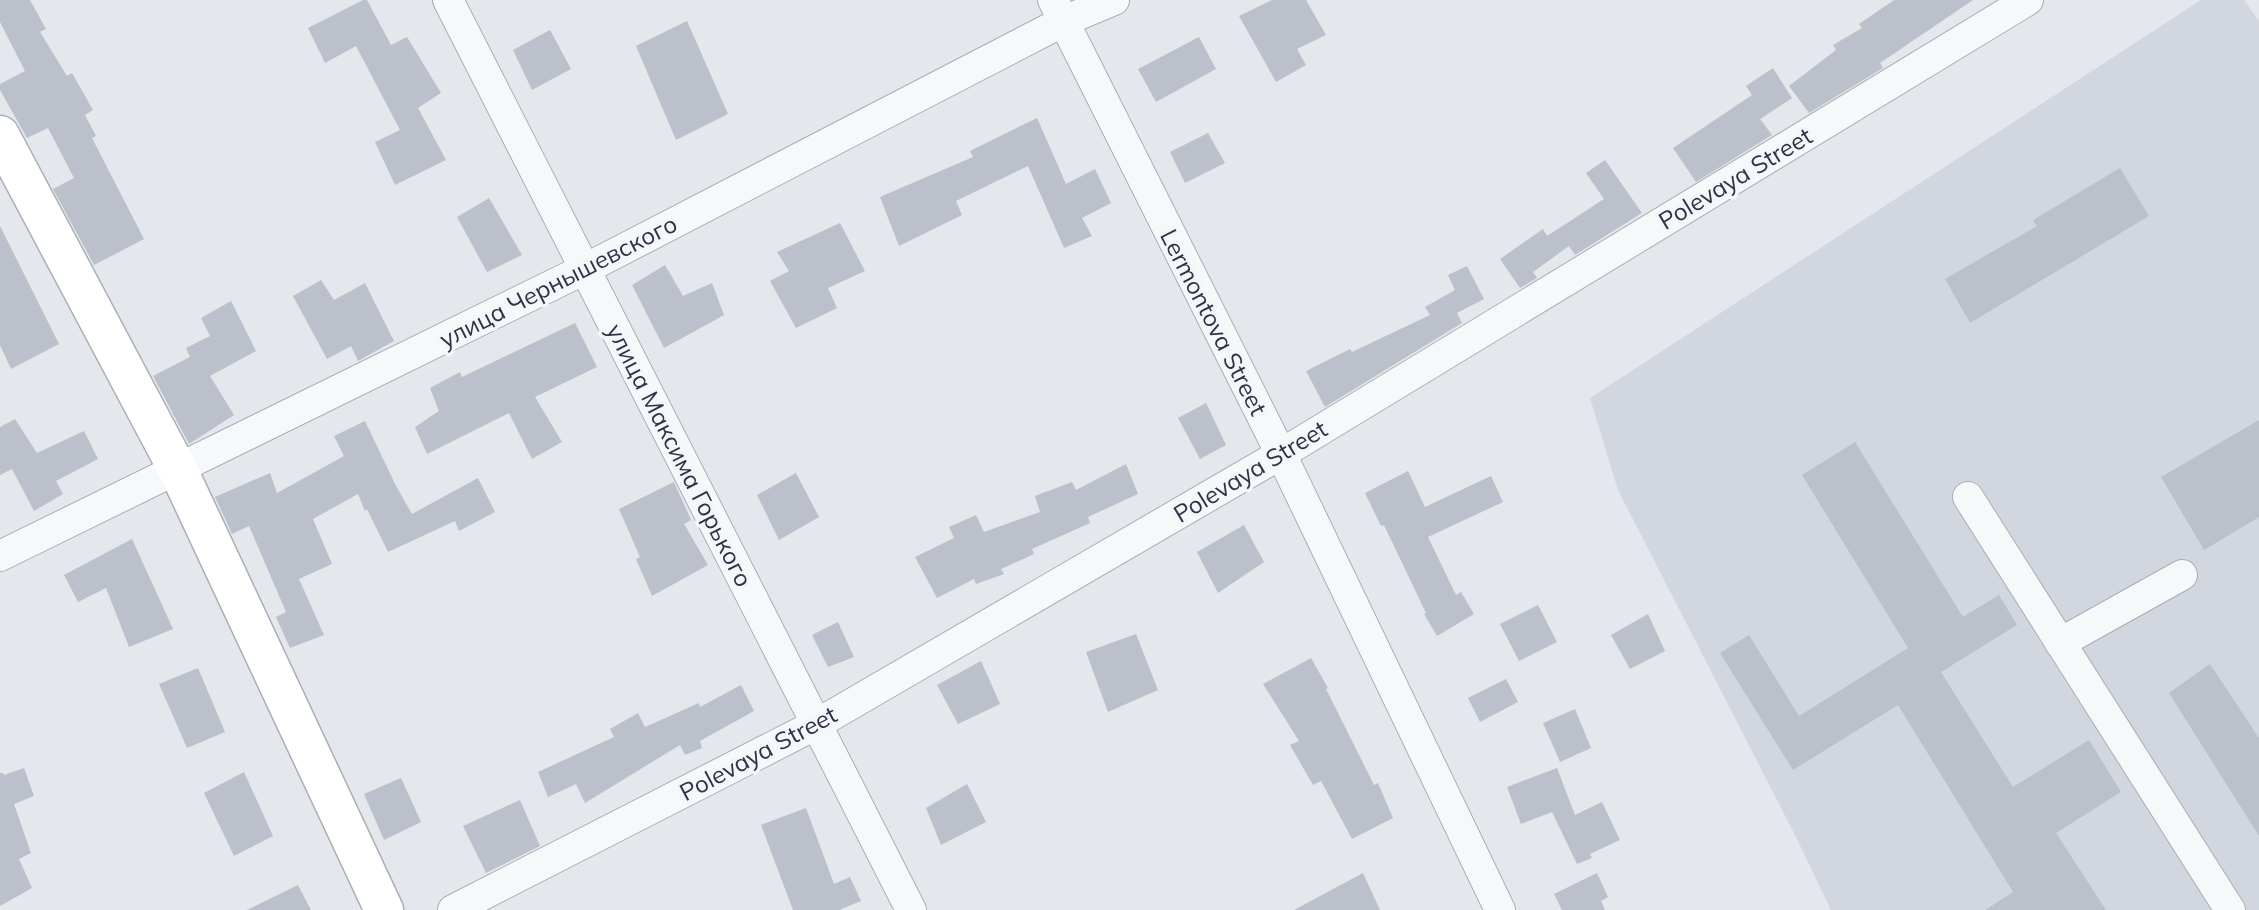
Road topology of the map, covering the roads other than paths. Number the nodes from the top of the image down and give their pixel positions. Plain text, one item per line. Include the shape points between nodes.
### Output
1 (448, 0) edge
2 (1114, 0) edge
3 (2028, 0) edge
4 (1059, 10) edge
5 (0, 135) edge
6 (585, 269) junction
7 (1281, 454) junction
8 (178, 470) junction
9 (1968, 497) dead end
10 (0, 556) edge
11 (2182, 575) dead end
12 (2060, 643) junction
13 (817, 724) junction
14 (384, 910) edge
15 (453, 910) edge
16 (911, 910) edge
17 (1500, 910) edge
18 (2230, 910) edge

1 - 6 street, улица Максима Горького
2 - 4 street, улица Чернышевского
3 - 7 street, Polevaya Street
4 - 6 street, улица Чернышевского
4 - 7 street, Lermontova Street
5 - 8 street
6 - 8 street, улица Чернышевского
6 - 13 street, улица Максима Горького
7 - 13 street, Polevaya Street
7 - 17 street, Lermontova Street
8 - 10 street, улица Чернышевского
8 - 14 street
9 - 12 street
11 - 12 street
12 - 18 street
13 - 15 street, Polevaya Street
13 - 16 street, улица Максима Горького

